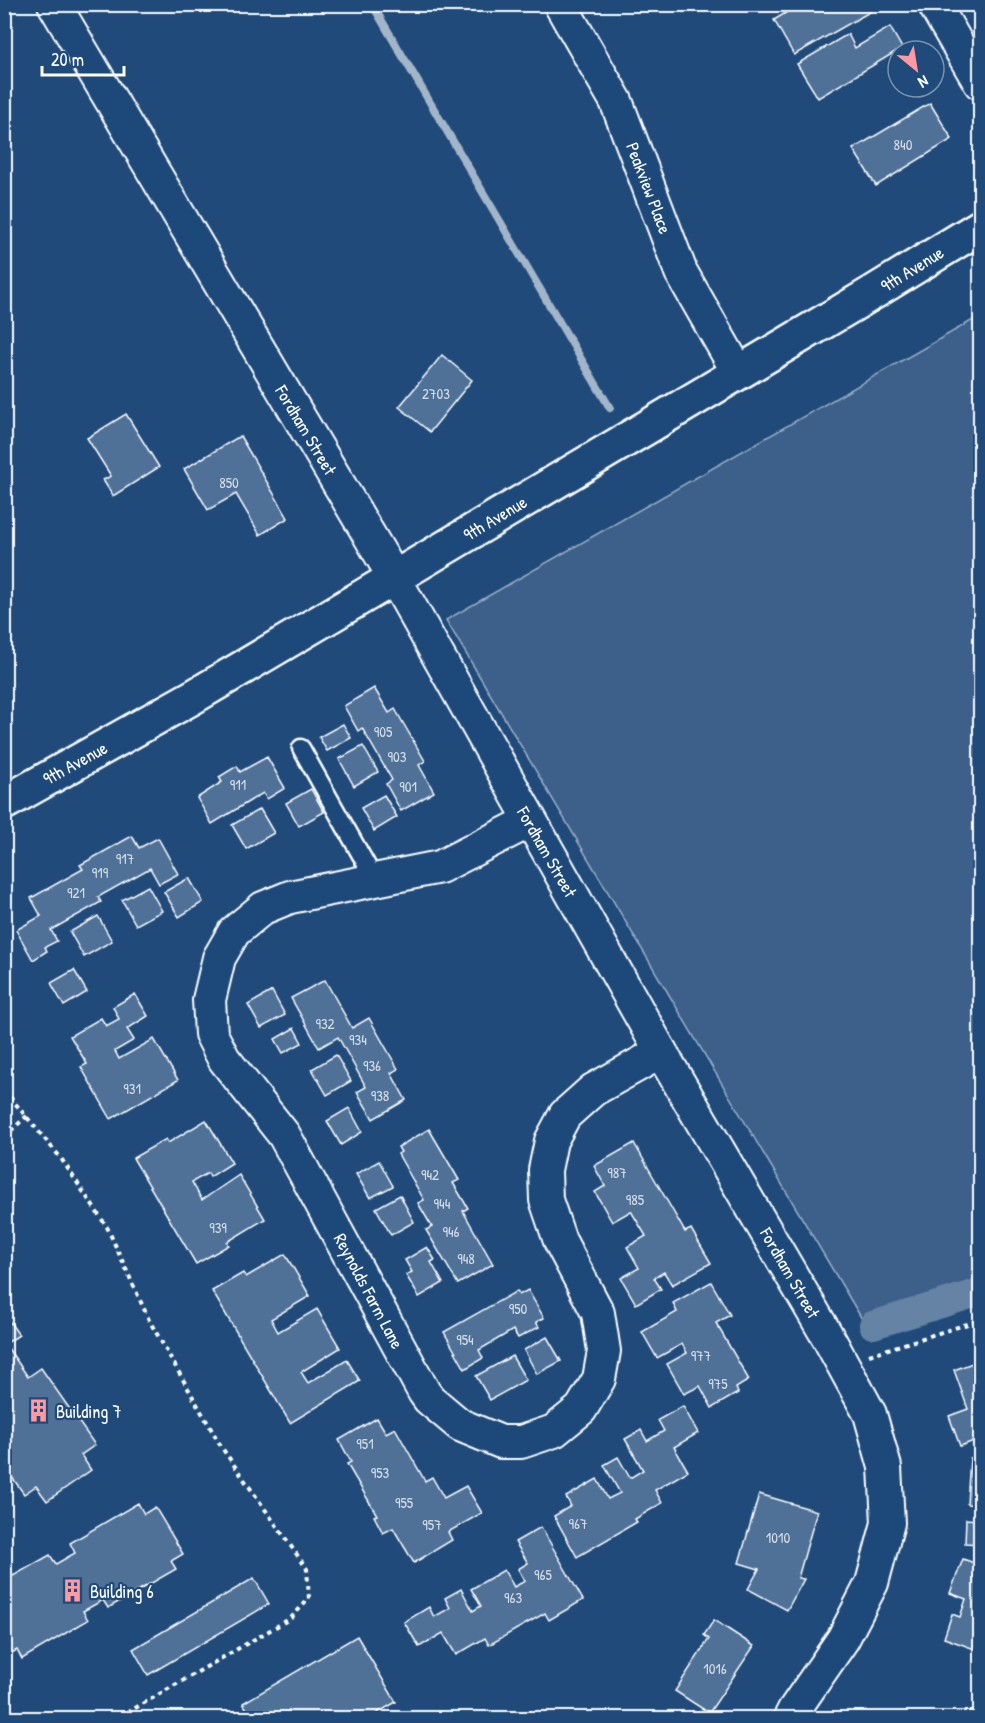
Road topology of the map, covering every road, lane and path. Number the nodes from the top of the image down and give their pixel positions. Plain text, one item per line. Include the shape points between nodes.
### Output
1 (54, 4) edge
2 (560, 4) edge
3 (934, 4) edge
4 (981, 83) edge
5 (981, 226) edge
6 (738, 372) junction
7 (394, 578) junction
8 (301, 748) dead end
9 (4, 803) edge
10 (530, 821) junction
11 (375, 880) junction
12 (661, 1052) junction
13 (4, 1090) edge
14 (27, 1116) junction
15 (4, 1137) edge
16 (981, 1320) edge
17 (843, 1364) junction
18 (118, 1719) edge
19 (790, 1719) edge

1 - 7 street, Fordham Street
2 - 6 street, Peakview Place via 616,101 681,272
3 - 4 street
5 - 6 main road, 9th Avenue
6 - 7 main road, 9th Avenue
7 - 9 main road, 9th Avenue
7 - 10 street, Fordham Street
8 - 11 lane
10 - 11 street, Reynolds Farm Lane via 440,867
10 - 12 street, Fordham Street
11 - 12 street, Reynolds Farm Lane via 290,897 263,908 234,932 219,958 209,1000 211,1034 224,1059 284,1135 424,1392 460,1425 501,1442 521,1442 543,1435 581,1409 599,1379 604,1351 598,1313 560,1241 546,1200 544,1170 551,1141 565,1115 593,1090
12 - 17 street, Fordham Street
13 - 14 path
14 - 15 path
14 - 18 path via 107,1227 149,1320 217,1438 307,1569 309,1599 291,1618
16 - 17 path
17 - 19 street, Fordham Street via 870,1414 885,1467 888,1523 872,1583 843,1639

